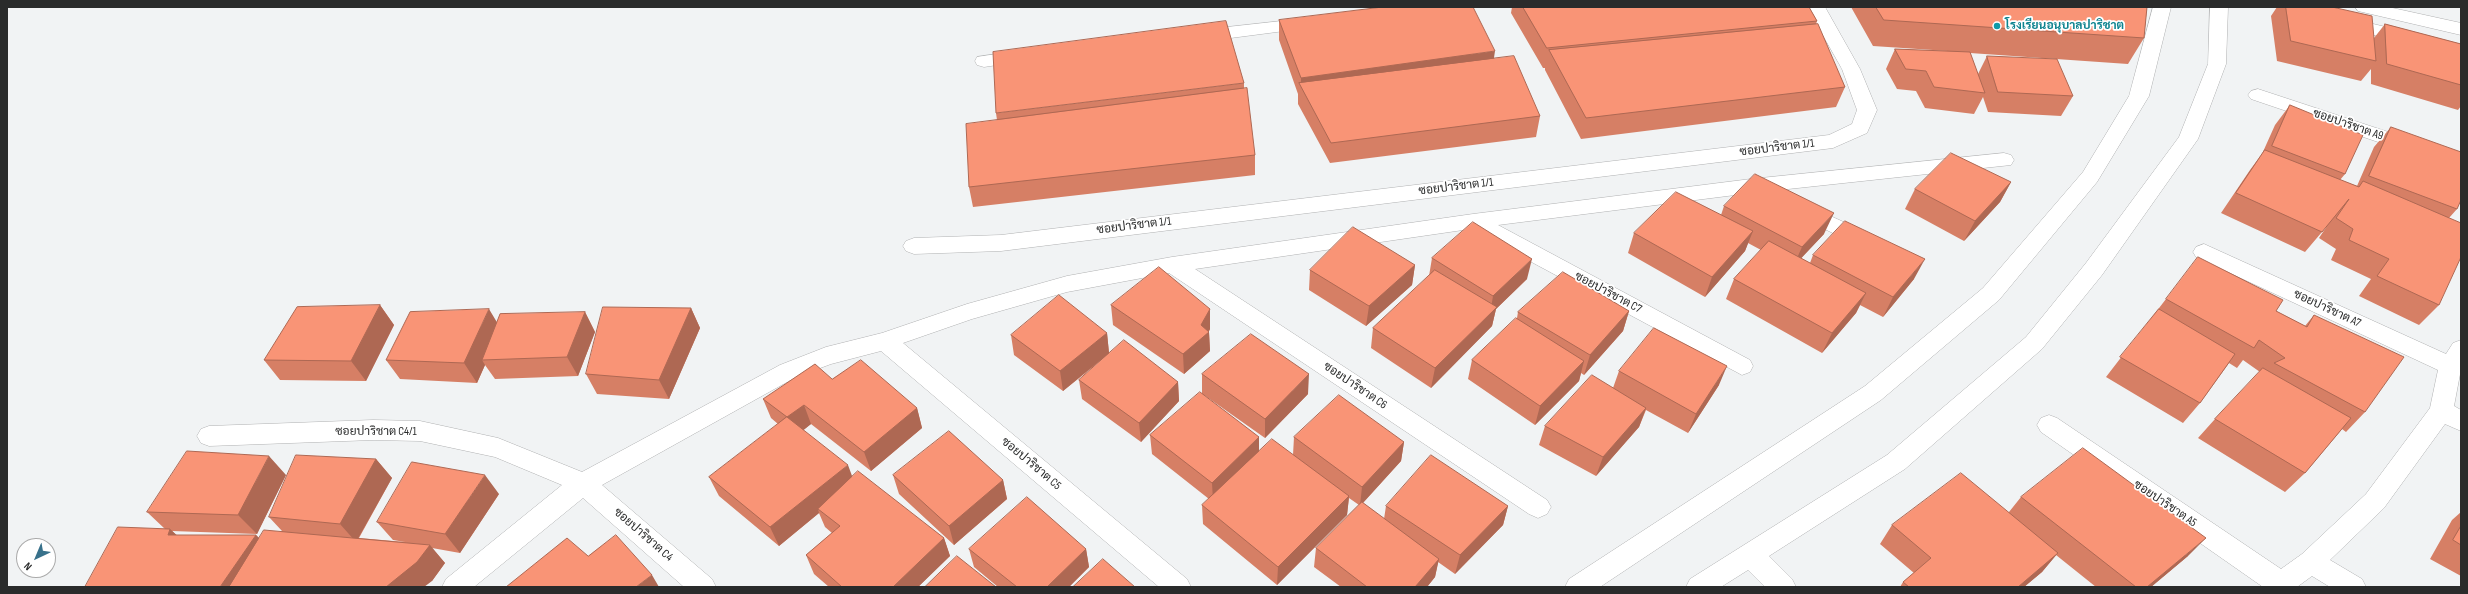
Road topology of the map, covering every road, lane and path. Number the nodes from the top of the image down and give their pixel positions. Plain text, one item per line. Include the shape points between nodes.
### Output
1 (1816, 7) edge
2 (2162, 7) edge
3 (2220, 7) edge
4 (2364, 7) edge
5 (2330, 18) edge
6 (1323, 21) edge
7 (2461, 29) edge
8 (1185, 38) edge
9 (2461, 51) edge
10 (1038, 54) edge
11 (984, 61) dead end
12 (2258, 95) dead end
13 (2004, 160) dead end
14 (2461, 163) edge
15 (1751, 186) junction
16 (1473, 220) junction
17 (1868, 241) edge
18 (914, 246) dead end
19 (2204, 252) dead end
20 (1172, 265) junction
21 (885, 341) junction
22 (2456, 358) edge
23 (1742, 366) dead end
24 (2451, 416) edge
25 (2049, 425) dead end
26 (209, 436) dead end
27 (583, 483) junction
28 (1538, 507) dead end
29 (1750, 555) junction
30 (2311, 562) junction
31 (2279, 585) edge
32 (456, 587) edge
33 (703, 587) edge
34 (1178, 587) edge
35 (1578, 587) edge
36 (1699, 587) edge
37 (1784, 587) edge
38 (2353, 587) edge

1 - 18 street, ซอยปาริชาต 1/1 via 1851,69 1867,110 1860,128 1833,141 1001,242
2 - 35 street via 2139,96 2090,177 1991,294 1873,393
3 - 29 street via 2217,64 2188,139 2094,269 2034,343 1896,462
4 - 7 street
5 - 9 street
6 - 8 street
10 - 11 street
12 - 14 street, ซอยปาริชาต A9
13 - 15 street
15 - 16 street
15 - 17 street
16 - 20 street
16 - 23 street, ซอยปาริชาต C7
19 - 22 street, ซอยปาริชาต A7
20 - 21 street via 1066,284 968,312
20 - 28 street, ซอยปาริชาต C6
21 - 27 street via 826,356 788,371
21 - 34 street, ซอยปาริชาต C5
22 - 24 street
24 - 30 street via 2375,501
25 - 31 street, ซอยปาริชาต A5
26 - 27 street, ซอยปาริชาต C4/1 via 373,430 420,431 498,448
27 - 32 street
27 - 33 street, ซอยปาริชาต C4
29 - 36 street
29 - 37 street
30 - 31 street
30 - 38 street

